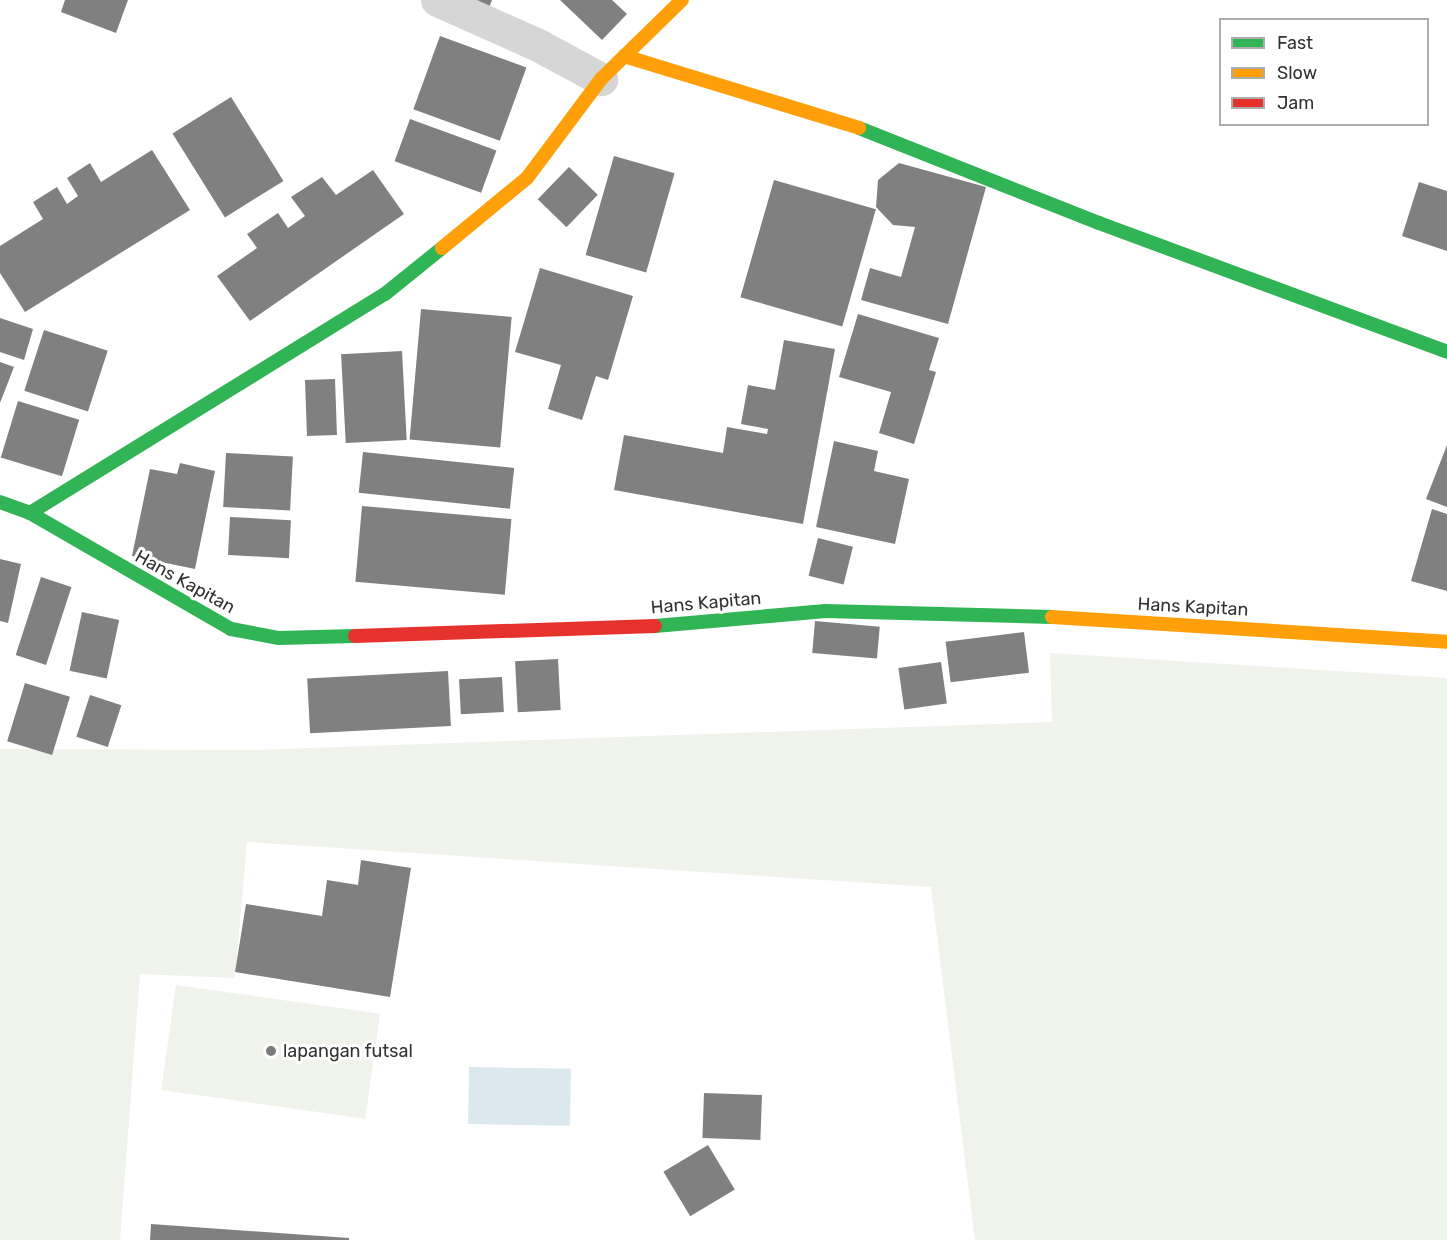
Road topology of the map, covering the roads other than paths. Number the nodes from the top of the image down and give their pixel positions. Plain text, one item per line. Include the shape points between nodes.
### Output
1 (437, 0) edge
2 (682, 0) edge
3 (613, 67) junction
4 (1447, 352) edge
5 (0, 502) edge
6 (30, 513) junction
7 (1447, 642) edge

1 - 3 street via 538,45
2 - 3 street
3 - 4 street via 840,121 1088,219
3 - 6 street via 527,178 385,294
5 - 6 street, Hans Kapitan
6 - 7 street, Hans Kapitan via 231,629 279,638 679,625 825,611 982,612

